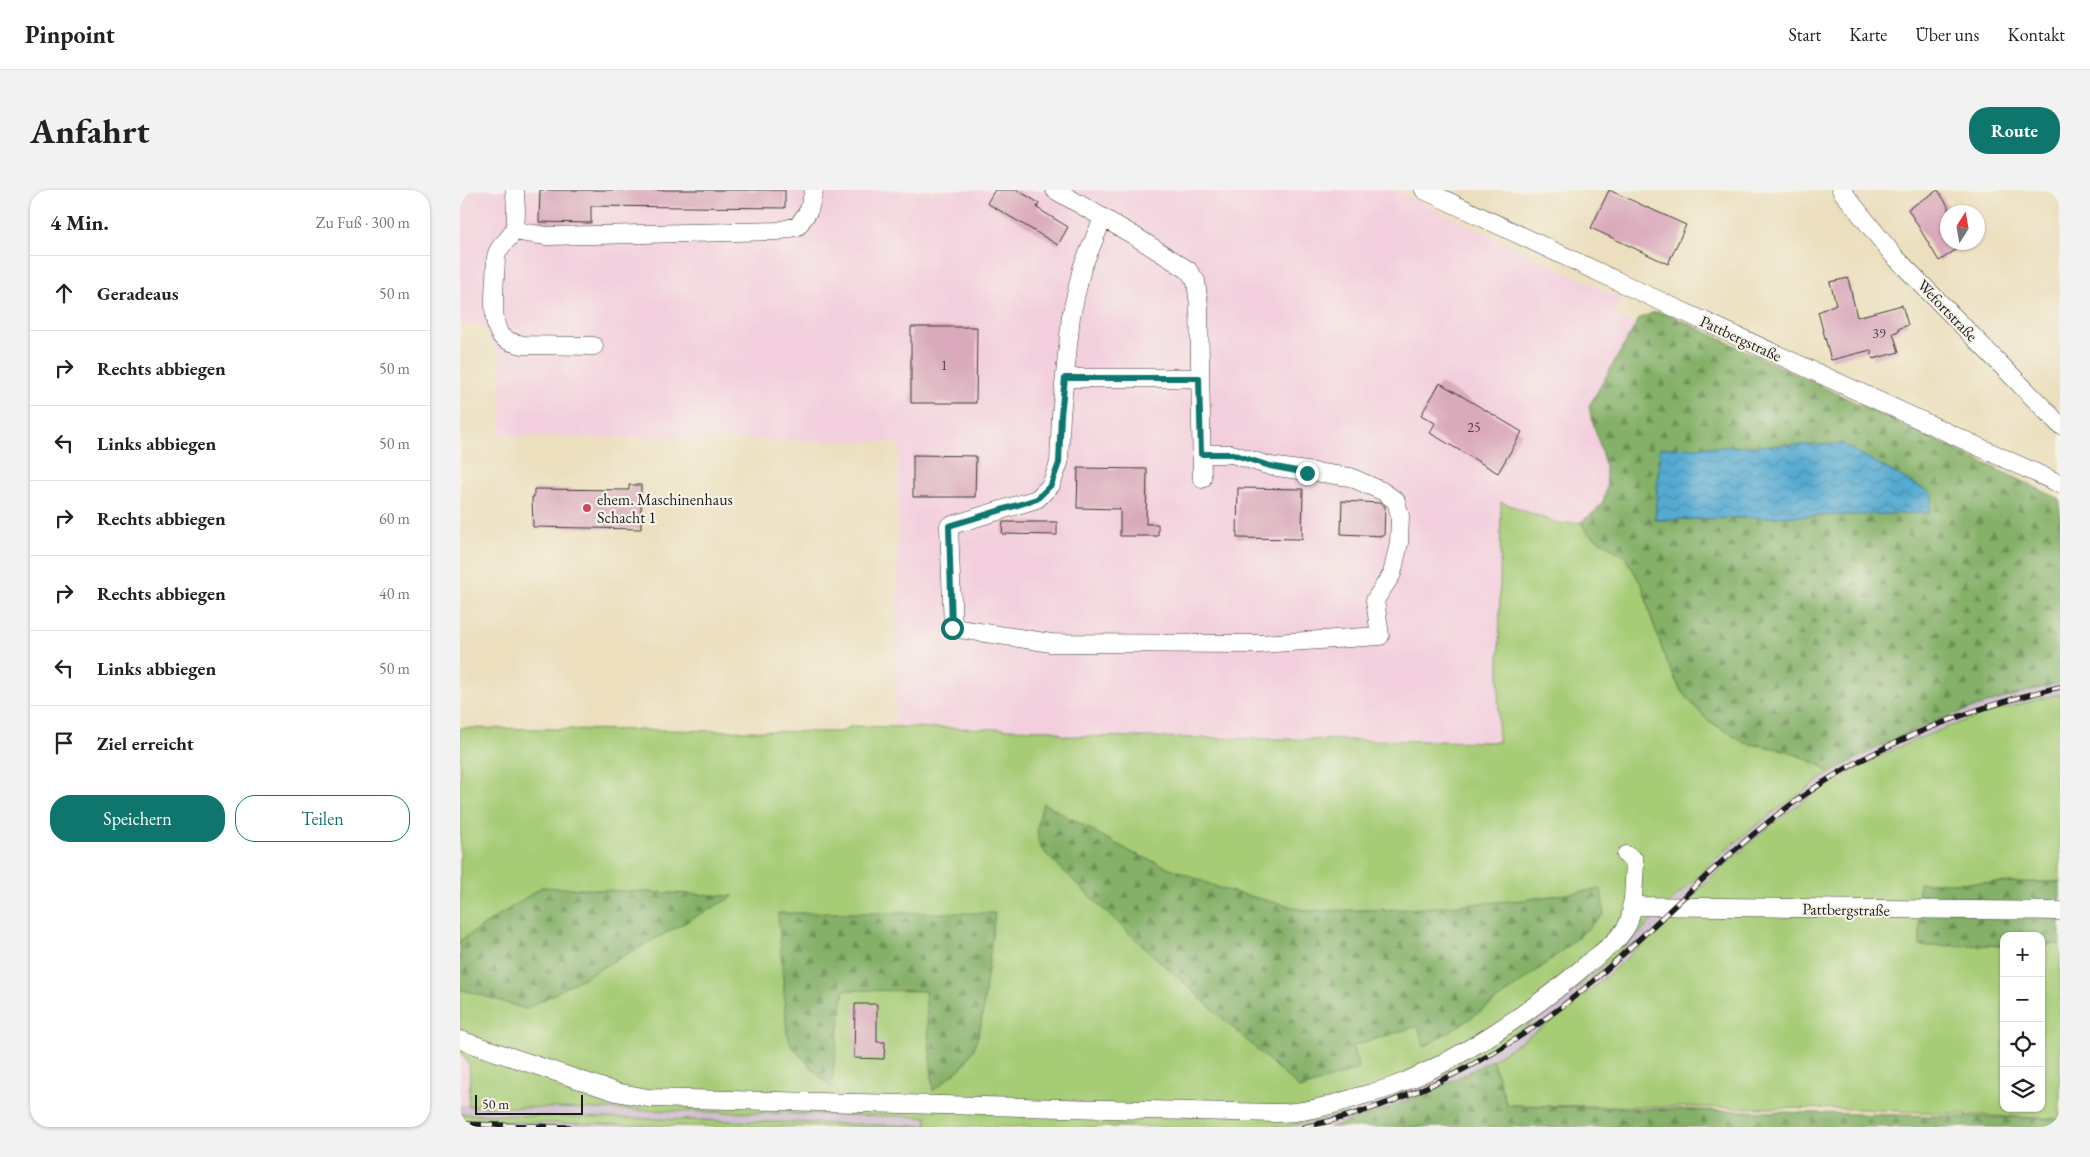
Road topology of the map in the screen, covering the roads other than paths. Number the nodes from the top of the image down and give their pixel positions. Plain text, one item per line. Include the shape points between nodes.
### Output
1 (516, 190) edge
2 (814, 190) edge
3 (1055, 190) edge
4 (1424, 190) edge
5 (1841, 190) edge
6 (1084, 197) edge
7 (1103, 218) junction
8 (513, 231) junction
9 (594, 346) dead end
10 (1065, 378) junction
11 (1199, 378) junction
12 (2060, 425) edge
13 (1201, 454) junction
14 (1202, 479) dead end
15 (2060, 484) edge
16 (1626, 855) dead end
17 (1631, 906) junction
18 (2060, 911) edge
19 (460, 1040) edge

1 - 8 street
2 - 8 street via 809,210 798,226 778,231 547,236
3 - 6 street
4 - 15 street, Pattbergstraße
5 - 12 street, Wefortstraße via 1894,256
6 - 7 street
7 - 10 street via 1082,268 1073,306
7 - 11 street via 1188,270 1196,281
8 - 9 street via 499,247 496,257 494,319 502,337 523,345
10 - 11 street
10 - 13 street via 1059,463 1051,485 1037,499 949,526 952,628 1051,644 1260,644 1380,636 1375,600 1392,574 1399,544 1400,516 1396,501 1350,477 1270,466 1232,454
11 - 13 street
13 - 14 street
16 - 17 street via 1634,860 1635,866
17 - 18 street, Pattbergstraße
17 - 19 street via 1624,931 1570,979 1511,1022 1446,1061 1394,1086 1296,1113 648,1098 616,1092

